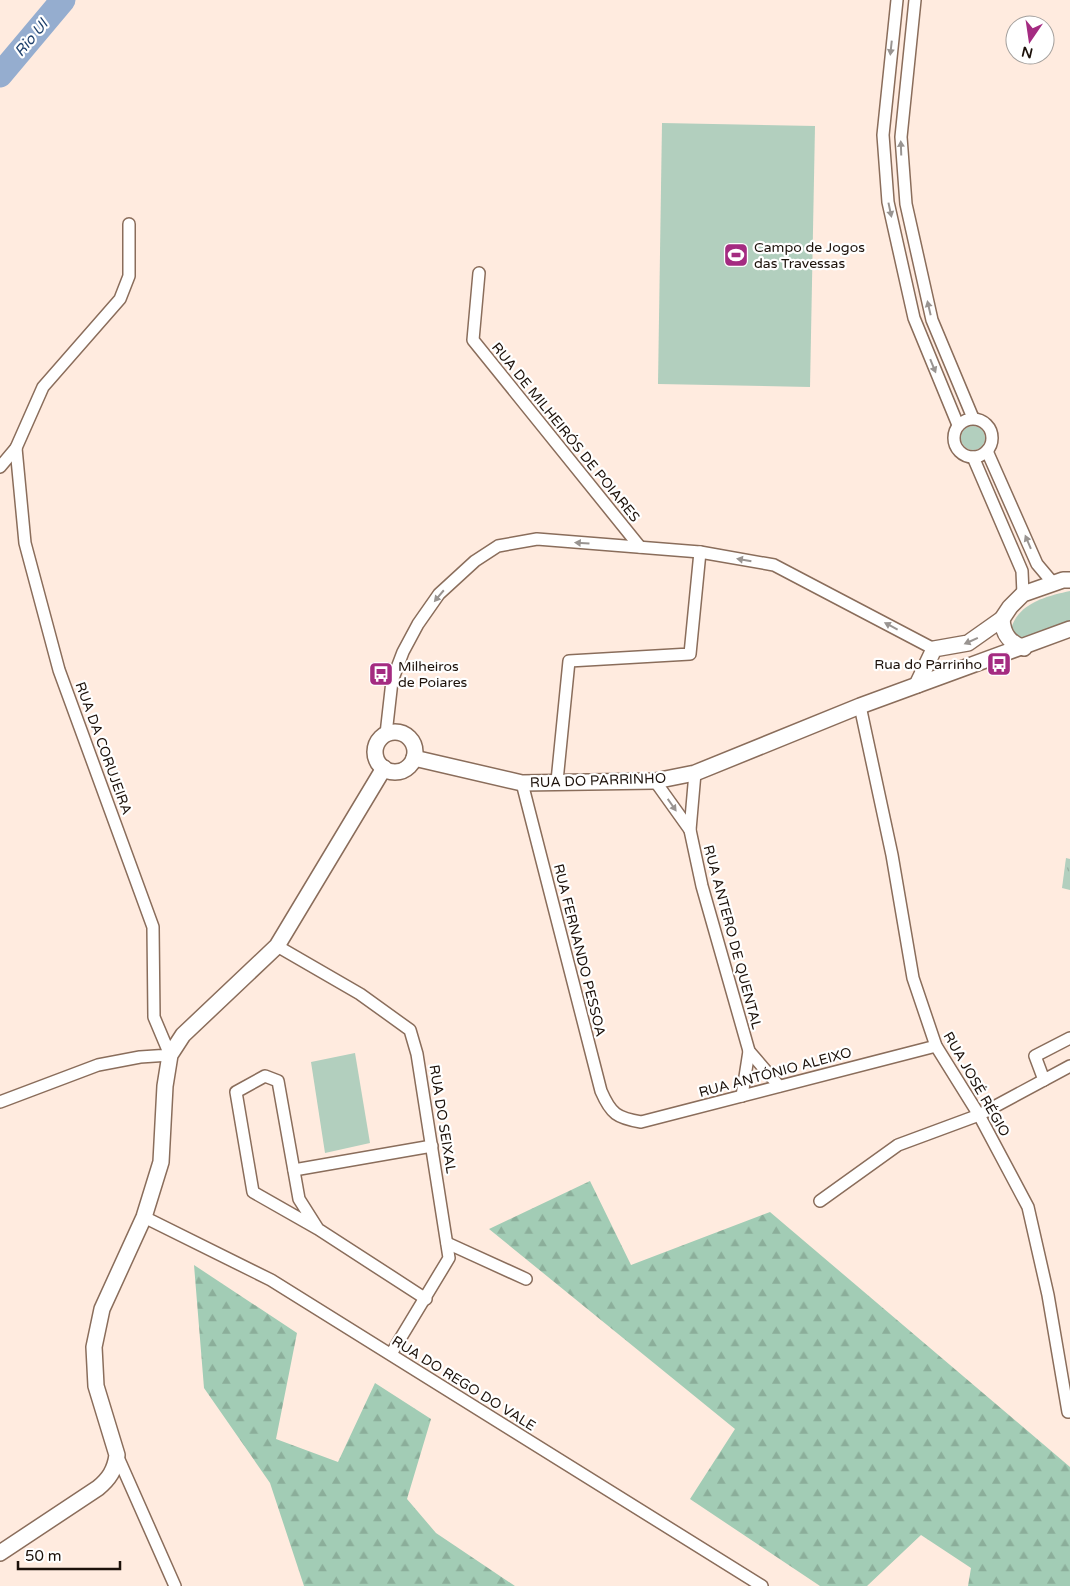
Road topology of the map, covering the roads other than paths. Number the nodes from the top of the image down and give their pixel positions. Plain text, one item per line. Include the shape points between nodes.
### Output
1 (897, 0) edge
2 (915, 0) edge
3 (129, 224) dead end
4 (479, 273) dead end
5 (972, 418) junction
6 (958, 425) junction
7 (16, 448) junction
8 (987, 450) junction
9 (973, 457) junction
10 (0, 466) edge
11 (640, 547) junction
12 (700, 552) junction
13 (1070, 580) edge
14 (1053, 583) junction
15 (1024, 594) junction
16 (1002, 619) junction
17 (1070, 629) edge
18 (1024, 648) junction
19 (934, 649) junction
20 (917, 685) junction
21 (860, 706) junction
22 (386, 734) junction
23 (414, 758) junction
24 (384, 768) junction
25 (695, 774) junction
26 (557, 781) junction
27 (655, 781) junction
28 (522, 783) junction
29 (690, 830) junction
30 (277, 946) junction
31 (1070, 1038) edge
32 (936, 1046) junction
33 (749, 1051) junction
34 (170, 1055) junction
35 (1070, 1066) edge
36 (1044, 1080) junction
37 (779, 1086) junction
38 (742, 1096) junction
39 (0, 1102) edge
40 (979, 1115) junction
41 (621, 1119) joint
42 (432, 1146) junction
43 (294, 1170) junction
44 (820, 1201) dead end
45 (144, 1217) junction
46 (318, 1229) junction
47 (447, 1243) junction
48 (526, 1279) dead end
49 (426, 1299) junction
50 (391, 1354) junction
51 (1068, 1412) dead end
52 (118, 1455) junction
53 (0, 1553) edge
54 (175, 1586) edge
55 (762, 1586) edge

1 -> 6 street via 883,135 888,202 914,318
5 -> 2 street via 932,320 906,204 901,136
3 - 7 street via 129,276 120,298 43,388
4 - 11 street, RUA DE MILHEIRÓS DE POIARES via 473,340
5 - 6 street
5 - 8 street via 983,421 990,430 992,441
6 - 9 street via 954,434 956,447
7 - 10 street
7 - 34 street, RUA DA CORUJEIRA via 25,543 59,670 153,927 154,1017
8 - 9 street
14 -> 8 street via 1037,564
9 - 15 street via 1022,571
11 - 12 street
11 -> 22 street via 537,539 498,546 475,561 439,594 403,652 392,681
19 -> 12 street via 774,565
12 - 26 street via 690,654 568,661
13 - 14 street
14 - 15 street
15 - 16 street
16 - 18 street via 1002,629 1007,637 1013,644
16 -> 19 street via 968,643
17 - 18 street, RUA DO PARRINHO
18 - 20 street, RUA DO PARRINHO
19 - 20 street
20 - 21 street, RUA DO PARRINHO
21 - 25 street, RUA DO PARRINHO
21 - 32 street, RUA JOSÉ RÉGIO via 892,855 913,978
22 - 23 street via 406,735 414,745
22 - 24 street via 376,751 376,757
23 - 24 street via 402,770
23 - 28 street, RUA DO PARRINHO
24 - 30 street
25 - 27 street, RUA DO PARRINHO
25 - 29 street, RUA ANTERO DE QUENTAL
26 - 27 street, RUA DO PARRINHO
26 - 28 street, RUA DO PARRINHO
27 -> 29 street, RUA ANTERO DE QUENTAL
28 - 41 street, RUA FERNANDO PESSOA via 601,1091 608,1107
29 - 33 street, RUA ANTERO DE QUENTAL via 702,886
30 - 34 street via 183,1035
30 - 42 street, RUA DO SEIXAL via 360,994 410,1030
31 - 36 street via 1035,1056
32 - 37 street, RUA ANTÓNIO ALEIXO
32 - 40 street, RUA JOSÉ RÉGIO
33 - 37 street, RUA ANTERO DE QUENTAL
33 - 38 street, RUA ANTERO DE QUENTAL
34 - 39 street via 140,1056 98,1065
34 - 45 street via 161,1162
35 - 36 street
36 - 40 street
37 - 38 street, RUA ANTÓNIO ALEIXO
38 - 41 street, RUA ANTÓNIO ALEIXO via 641,1122
40 - 44 street via 898,1146
40 - 51 street, RUA JOSÉ RÉGIO via 1028,1207 1048,1295
42 - 43 street
42 - 47 street, RUA DO SEIXAL
43 - 46 street via 299,1199
43 - 46 street via 278,1081 265,1076 236,1092 253,1192
45 - 50 street, RUA DO REGO DO VALE via 259,1272
45 - 52 street via 102,1309 94,1347 96,1386
46 - 49 street
47 - 48 street
47 - 49 street, RUA DO SEIXAL via 449,1258
49 - 50 street, RUA DO SEIXAL
50 - 55 street, RUA DO REGO DO VALE
52 - 53 street via 106,1482
52 - 54 street

